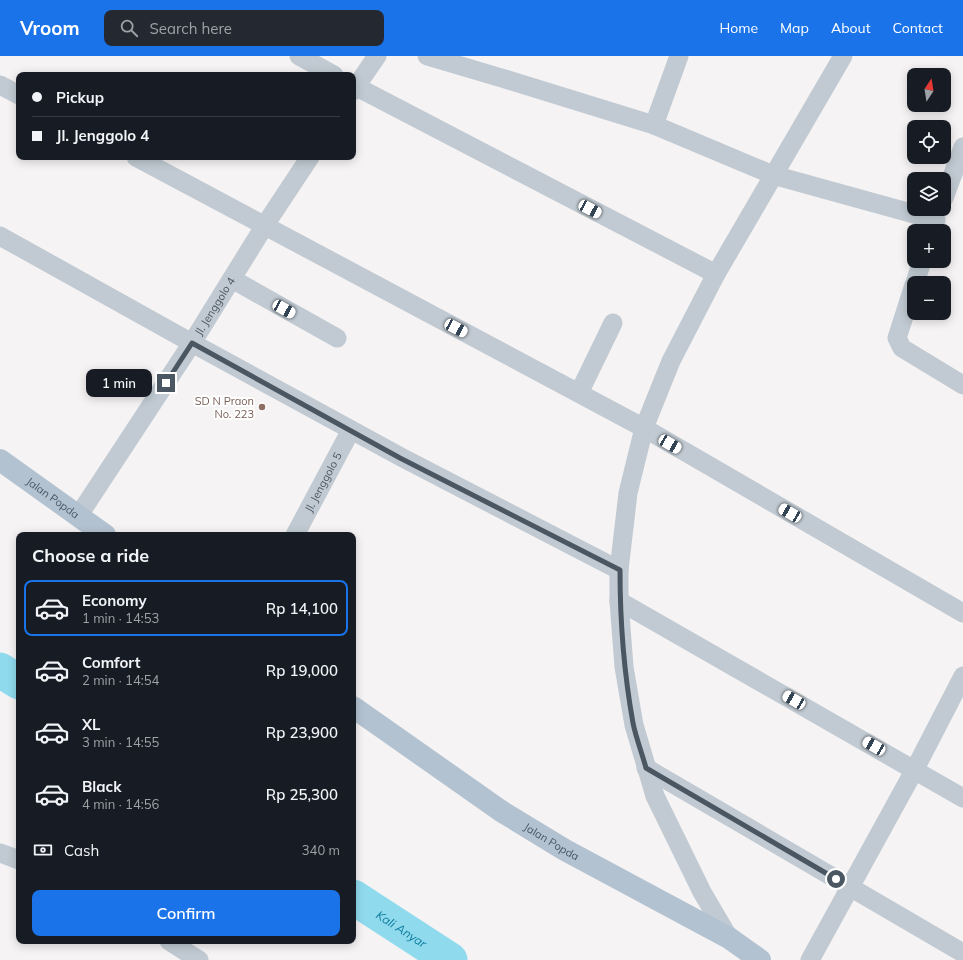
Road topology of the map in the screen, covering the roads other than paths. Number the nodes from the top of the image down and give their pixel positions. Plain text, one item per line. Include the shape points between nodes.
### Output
1 (299, 56) edge
2 (377, 56) edge
3 (427, 56) edge
4 (679, 56) edge
5 (843, 56) edge
6 (328, 72) edge
7 (0, 85) edge
8 (356, 85) edge
9 (356, 89) edge
10 (16, 93) edge
11 (654, 126) junction
12 (963, 146) edge
13 (142, 160) edge
14 (308, 160) edge
15 (773, 175) junction
16 (951, 179) edge
17 (936, 220) edge
18 (265, 225) junction
19 (0, 236) edge
20 (716, 274) junction
21 (232, 280) junction
22 (907, 306) edge
23 (613, 323) dead end
24 (337, 338) dead end
25 (192, 343) junction
26 (963, 384) edge
27 (579, 393) junction
28 (644, 428) junction
29 (351, 430) junction
30 (0, 460) edge
31 (79, 515) junction
32 (101, 532) edge
33 (297, 532) edge
34 (620, 570) junction
35 (619, 601) junction
36 (963, 613) edge
37 (963, 676) edge
38 (356, 709) edge
39 (646, 768) junction
40 (914, 769) junction
41 (963, 798) edge
42 (0, 854) edge
43 (16, 859) edge
44 (850, 887) junction
45 (729, 938) junction
46 (174, 944) edge
47 (963, 953) edge
48 (199, 960) edge
49 (760, 960) edge
50 (810, 960) edge

1 - 6 street
2 - 8 street
3 - 11 street
4 - 11 street
5 - 15 street
7 - 10 street
9 - 20 street
11 - 15 street
12 - 16 street
13 - 18 street
14 - 18 street, Jl. Jenggolo 4
15 - 17 street
15 - 20 street
18 - 21 street, Jl. Jenggolo 4
18 - 27 street
19 - 25 street
20 - 28 street via 671,361
21 - 24 street
21 - 25 street, Jl. Jenggolo 4
22 - 26 street via 897,338 902,348
23 - 27 street
25 - 29 street
25 - 31 street, Jl. Jenggolo 4
27 - 28 street
28 - 34 street via 628,493
28 - 36 street
29 - 33 street, Jl. Jenggolo 5
29 - 34 street via 400,458
30 - 31 main road, Jalan Popda
31 - 32 main road, Jalan Popda
34 - 35 street
35 - 39 street via 625,674 634,725
35 - 40 street
37 - 40 street
38 - 45 main road, Jalan Popda via 526,827
39 - 44 street
39 - 45 street via 655,796 702,892
40 - 41 street
40 - 44 street
42 - 43 street
44 - 47 street
44 - 50 street
45 - 49 main road, Jalan Popda
46 - 48 street

